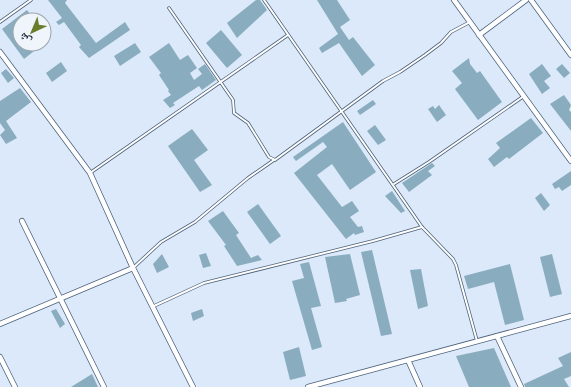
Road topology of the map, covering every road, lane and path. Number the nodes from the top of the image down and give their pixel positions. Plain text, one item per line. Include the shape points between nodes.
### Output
1 (31, 0) edge
2 (264, 0) edge
3 (454, 0) edge
4 (526, 0) edge
5 (530, 0) edge
6 (169, 8) dead end
7 (0, 22) edge
8 (470, 22) junction
9 (288, 34) junction
10 (479, 35) junction
11 (0, 52) edge
12 (571, 55) edge
13 (221, 81) junction
14 (524, 96) junction
15 (342, 111) junction
16 (275, 160) junction
17 (571, 161) edge
18 (90, 173) junction
19 (394, 184) junction
20 (22, 221) dead end
21 (422, 227) junction
22 (133, 268) junction
23 (60, 298) junction
24 (153, 307) junction
25 (571, 316) edge
26 (0, 324) edge
27 (497, 336) junction
28 (477, 341) junction
29 (0, 357) edge
30 (408, 360) junction
31 (15, 387) edge
32 (104, 387) edge
33 (193, 387) edge
34 (308, 387) edge
35 (420, 387) edge
36 (521, 387) edge

1 - 7 lane
2 - 9 lane
3 - 8 street
4 - 10 street
5 - 12 street
6 - 13 lane
8 - 10 street
8 - 15 lane via 451,32 425,55
9 - 13 lane
9 - 15 lane
10 - 14 street
11 - 18 street
13 - 16 lane via 233,100 234,113 248,123 269,157
13 - 18 lane
14 - 17 street
14 - 19 lane
15 - 16 lane
15 - 19 lane
16 - 22 lane via 253,174 195,222 162,242
18 - 22 street
19 - 21 lane
20 - 23 street
21 - 24 lane via 204,283
21 - 28 lane via 456,265
22 - 23 street
22 - 24 street
23 - 26 street
23 - 32 street
24 - 33 street
25 - 27 street
27 - 28 street
27 - 36 street
28 - 30 street
29 - 31 street
30 - 34 street
30 - 35 street

